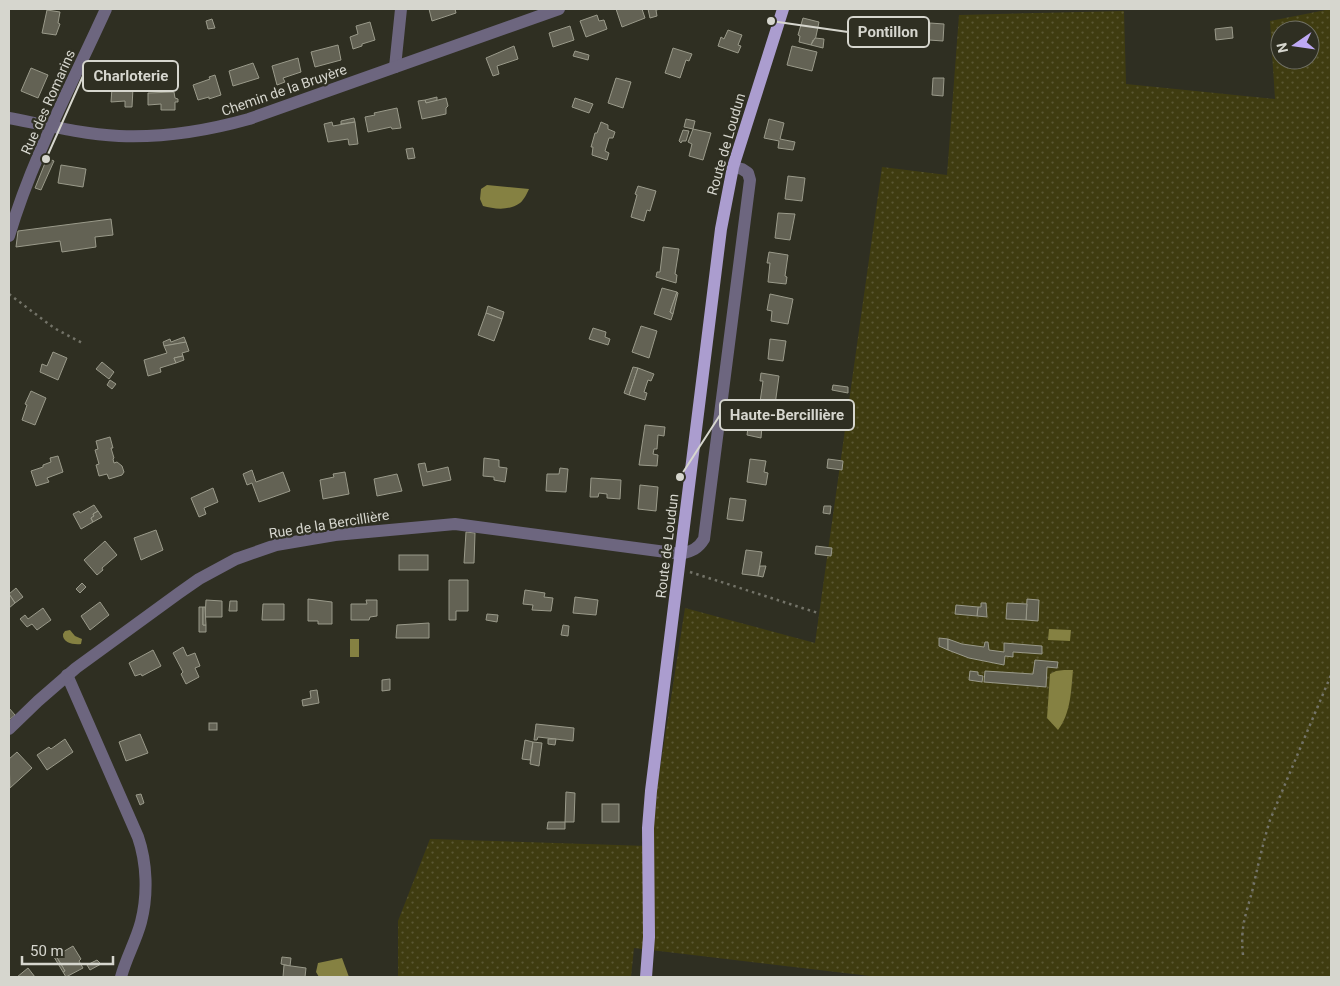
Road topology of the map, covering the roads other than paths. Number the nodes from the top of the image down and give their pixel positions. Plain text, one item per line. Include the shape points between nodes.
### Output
1 (106, 9) edge
2 (401, 9) edge
3 (559, 9) edge
4 (783, 9) edge
5 (395, 67) junction
6 (9, 118) edge
7 (52, 126) junction
8 (732, 167) junction
9 (9, 236) edge
10 (681, 554) junction
11 (67, 675) junction
12 (9, 729) edge
13 (121, 977) edge
14 (646, 977) edge

1 - 7 street, Rue des Romarins
2 - 5 street
3 - 5 street, Chemin de la Bruyère
4 - 8 main road, Route de Loudun
5 - 7 street, Chemin de la Bruyère via 219,128 134,136
6 - 7 street, Chemin de la Bruyère
7 - 9 street, Rue des Romarins
8 - 10 main road, Route de Loudun via 721,229
8 - 10 street via 748,173 750,180 704,539 694,550
10 - 11 street, Rue de la Bercillière via 455,524 295,541 256,551 199,579
10 - 14 main road, Route de Loudun via 648,828
11 - 12 street, Rue de la Bercillière
11 - 13 street via 143,855 144,907

